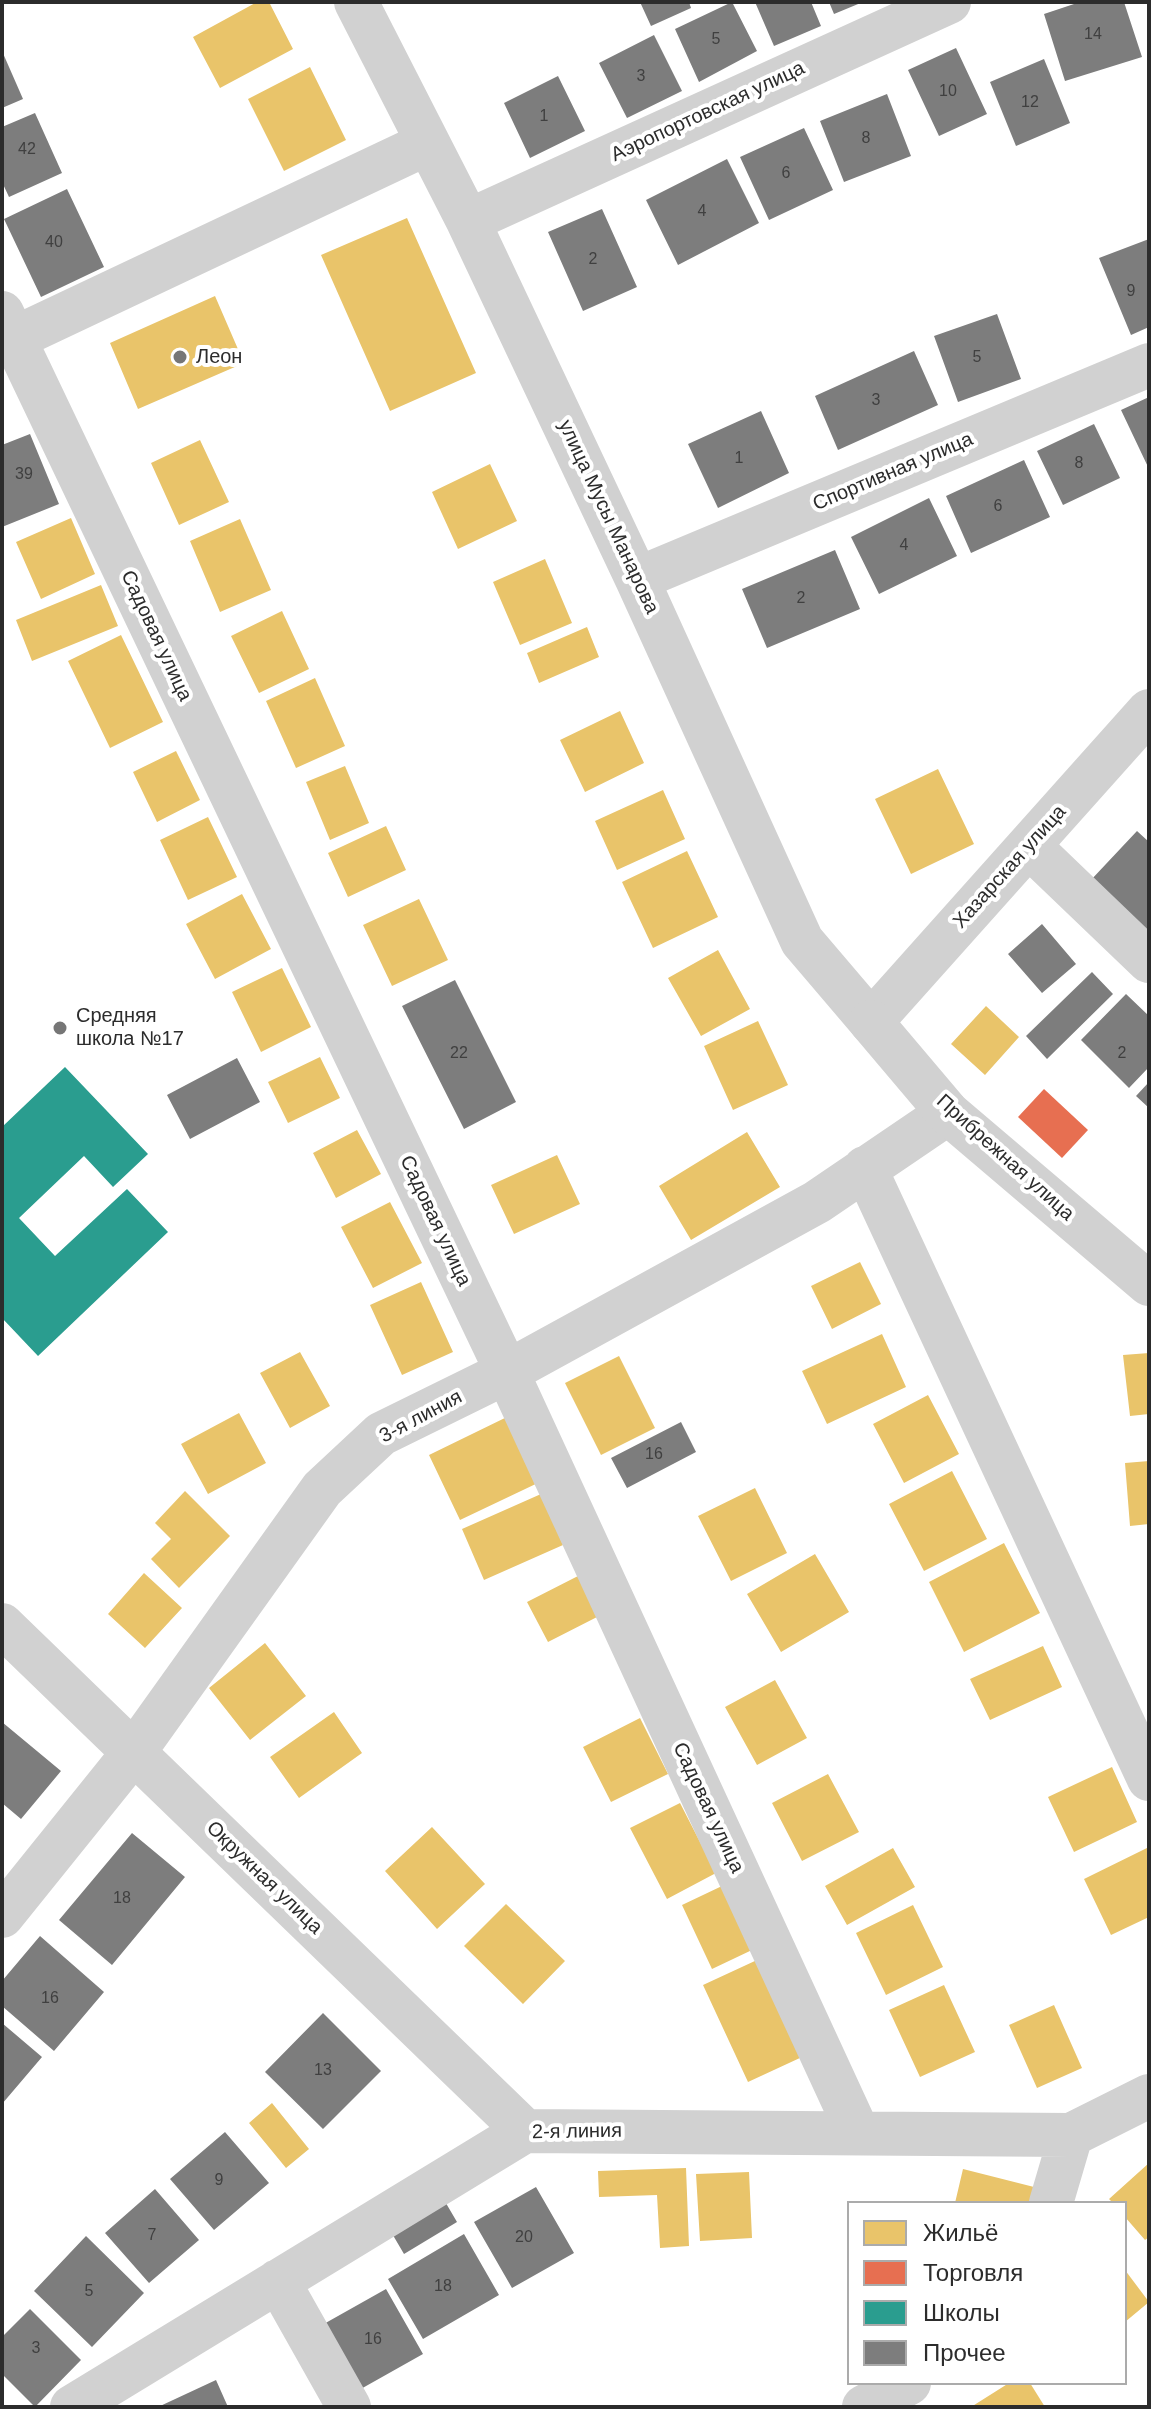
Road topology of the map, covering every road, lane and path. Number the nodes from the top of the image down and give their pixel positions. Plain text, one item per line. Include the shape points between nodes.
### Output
1 (356, 2) edge
2 (949, 2) edge
3 (428, 143) junction
4 (468, 221) junction
5 (6, 331) edge
6 (1149, 365) edge
7 (637, 579) junction
8 (1149, 711) edge
9 (1029, 846) junction
10 (1149, 961) edge
11 (871, 1022) junction
12 (948, 1113) junction
13 (865, 1168) junction
14 (1149, 1284) edge
15 (507, 1372) junction
16 (2, 1625) edge
17 (134, 1752) junction
18 (1149, 1779) edge
19 (2, 1916) edge
20 (1149, 2096) edge
21 (525, 2131) junction
22 (858, 2133) junction
23 (1071, 2135) junction
24 (1052, 2201) edge
25 (278, 2281) junction
26 (905, 2385) edge
27 (72, 2407) edge
28 (349, 2407) edge
29 (864, 2407) edge

1 - 3 street, улица Мусы Манарова
2 - 4 street, Аэропортовская улица
3 - 4 street, улица Мусы Манарова
3 - 5 street
4 - 7 street, улица Мусы Манарова
5 - 15 street, Садовая улица
6 - 7 street, Спортивная улица
7 - 11 street, улица Мусы Манарова via 802,941
8 - 9 street, Хазарская улица
9 - 10 street
9 - 11 street, Хазарская улица
11 - 12 street, Прибрежная улица
12 - 13 street, 3-я линия
12 - 14 street, Прибрежная улица
13 - 15 street, 3-я линия via 817,1202
13 - 18 street
15 - 17 street, 3-я линия via 381,1434 322,1489
15 - 22 street, Садовая улица
16 - 17 street, Окружная улица
17 - 19 street, 3-я линия
17 - 21 street, Окружная улица
20 - 23 street, 2-я линия
21 - 22 street, 2-я линия
21 - 25 street, 2-я линия
22 - 23 street, 2-я линия
23 - 24 street
25 - 27 street, 2-я линия
25 - 28 street
26 - 29 street

